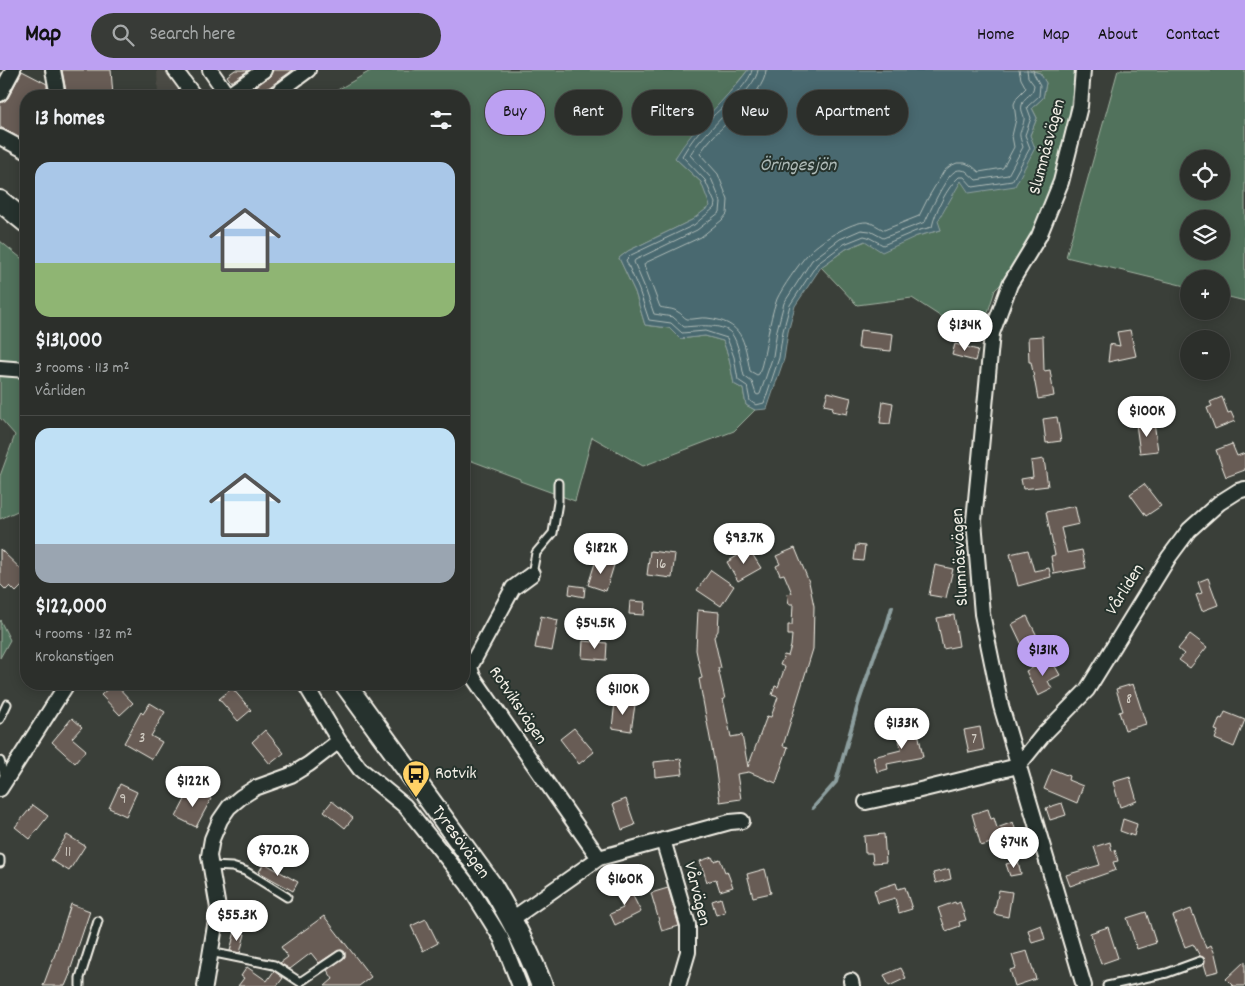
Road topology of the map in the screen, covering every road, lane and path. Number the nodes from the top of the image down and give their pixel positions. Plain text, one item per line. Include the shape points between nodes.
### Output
1 (13, 70) edge
2 (53, 70) edge
3 (175, 70) edge
4 (210, 70) edge
5 (264, 70) edge
6 (308, 70) edge
7 (1083, 70) edge
8 (57, 90) edge
9 (190, 90) edge
10 (224, 90) edge
11 (236, 90) edge
12 (280, 90) edge
13 (0, 94) edge
14 (0, 137) edge
15 (20, 148) edge
16 (0, 201) edge
17 (20, 217) edge
18 (0, 368) edge
19 (20, 370) edge
20 (558, 483) dead end
21 (1245, 489) edge
22 (532, 574) joint
23 (63, 690) edge
24 (309, 690) edge
25 (348, 690) edge
26 (7, 704) dead end
27 (0, 719) edge
28 (339, 741) junction
29 (0, 761) edge
30 (1018, 766) junction
31 (3, 785) edge
32 (866, 802) dead end
33 (742, 821) dead end
34 (663, 840) junction
35 (599, 858) junction
36 (211, 866) junction
37 (287, 898) dead end
38 (512, 919) junction
39 (98, 922) dead end
40 (210, 952) junction
41 (340, 955) dead end
42 (1200, 961) dead end
43 (302, 984) edge
44 (80, 986) edge
45 (205, 986) edge
46 (520, 986) edge
47 (542, 986) edge
48 (678, 986) edge
49 (1084, 986) edge
50 (1107, 986) edge

1 - 13 street
2 - 8 street
3 - 9 street
4 - 10 street
5 - 11 street
6 - 12 street
7 - 30 street, Slumnäsvägen via 1080,106 1061,182 1039,236 1010,284 992,333 974,521 982,614 1001,706
14 - 15 street
16 - 17 main road
18 - 19 street
20 - 22 lane via 552,533 536,553
21 - 30 street, Vårliden via 1219,503 1189,530 1087,690
22 - 35 street, Rotviksvägen via 513,588 470,667 473,677
23 - 31 street
24 - 28 street
25 - 38 main road, Tyresövägen via 492,886
26 - 27 lane
28 - 36 street via 300,770 255,788 229,807 212,839
28 - 46 street via 360,769 406,806 468,885 502,938
29 - 31 lane
30 - 32 street
30 - 49 street, Slumnäsvägen
33 - 34 street
34 - 35 street
34 - 48 street, Vårvägen via 688,925 688,952
35 - 38 street
36 - 37 lane via 245,871
36 - 40 street via 218,908
38 - 47 main road, Tyresövägen
39 - 44 lane
40 - 43 lane via 274,965
40 - 45 street
41 - 43 lane
42 - 50 lane via 1167,973

